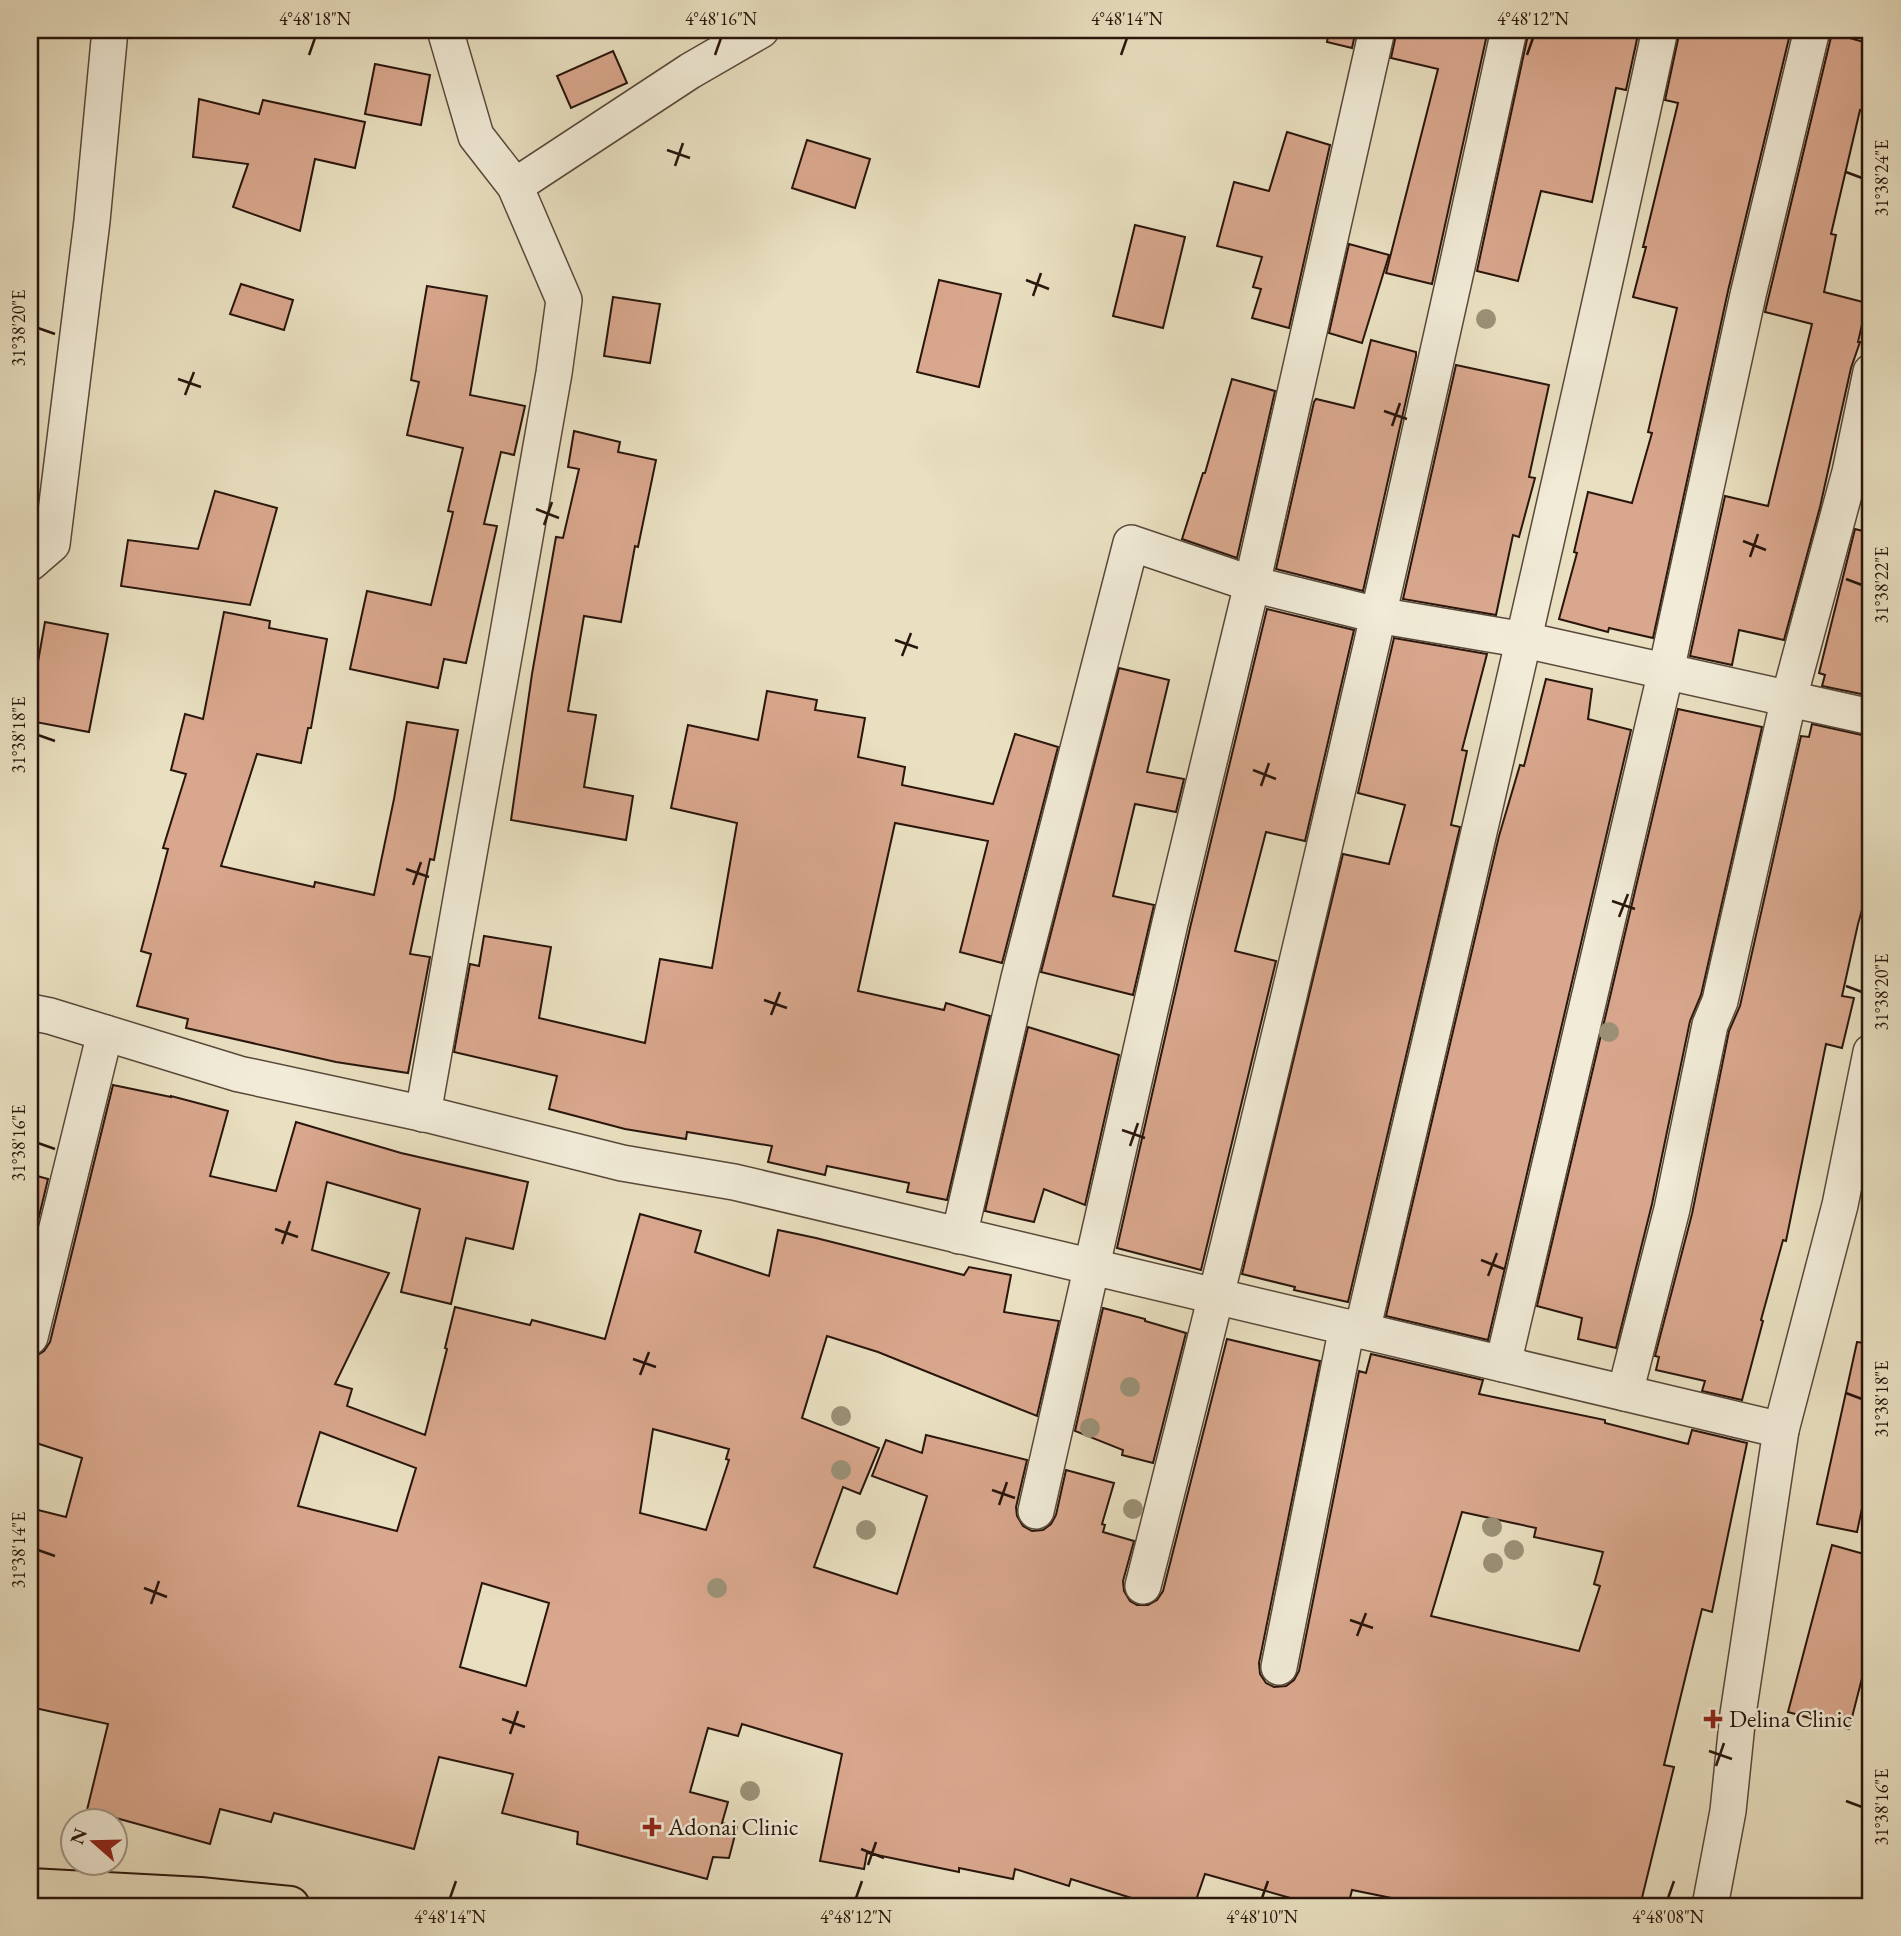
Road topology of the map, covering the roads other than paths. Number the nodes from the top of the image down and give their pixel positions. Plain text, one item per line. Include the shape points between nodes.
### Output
1 (110, 30) edge
2 (445, 30) edge
3 (761, 30) edge
4 (1377, 30) edge
5 (1508, 30) edge
6 (1660, 30) edge
7 (1812, 30) edge
8 (515, 187) junction
9 (1871, 372) edge
10 (30, 563) edge
11 (1252, 584) junction
12 (1377, 615) junction
13 (1525, 640) junction
14 (1666, 671) junction
15 (1789, 698) junction
16 (1871, 717) edge
17 (30, 1012) edge
18 (105, 1033) junction
19 (1871, 1052) edge
20 (423, 1114) junction
21 (959, 1236) junction
22 (1093, 1267) junction
23 (1217, 1297) junction
24 (1354, 1329) junction
25 (30, 1337) edge
26 (1503, 1364) junction
27 (1625, 1393) junction
28 (1781, 1430) junction
29 (1036, 1511) dead end
30 (1143, 1586) dead end
31 (1279, 1667) dead end
32 (30, 1888) edge
33 (290, 1906) edge
34 (1710, 1906) edge

1 - 10 street via 92,222 52,544
2 - 8 street via 476,136
3 - 8 street
4 - 11 street
5 - 12 street
6 - 13 street
7 - 14 street via 1748,295
8 - 20 street via 564,300
9 - 15 street via 1850,472
11 - 12 street
11 - 21 street via 1131,543 1019,978
11 - 22 street
12 - 13 street
12 - 23 street
13 - 14 street
13 - 24 street
14 - 15 street
14 - 26 street
15 - 16 street
15 - 27 street
17 - 18 street
18 - 20 street via 239,1074
18 - 25 street
19 - 28 street via 1840,1205
20 - 21 street via 622,1163 734,1182
21 - 22 street
22 - 23 street
22 - 29 street
23 - 24 street
23 - 30 street
24 - 26 street
24 - 31 street
26 - 27 street
27 - 28 street
28 - 34 street via 1728,1811
32 - 33 main road

